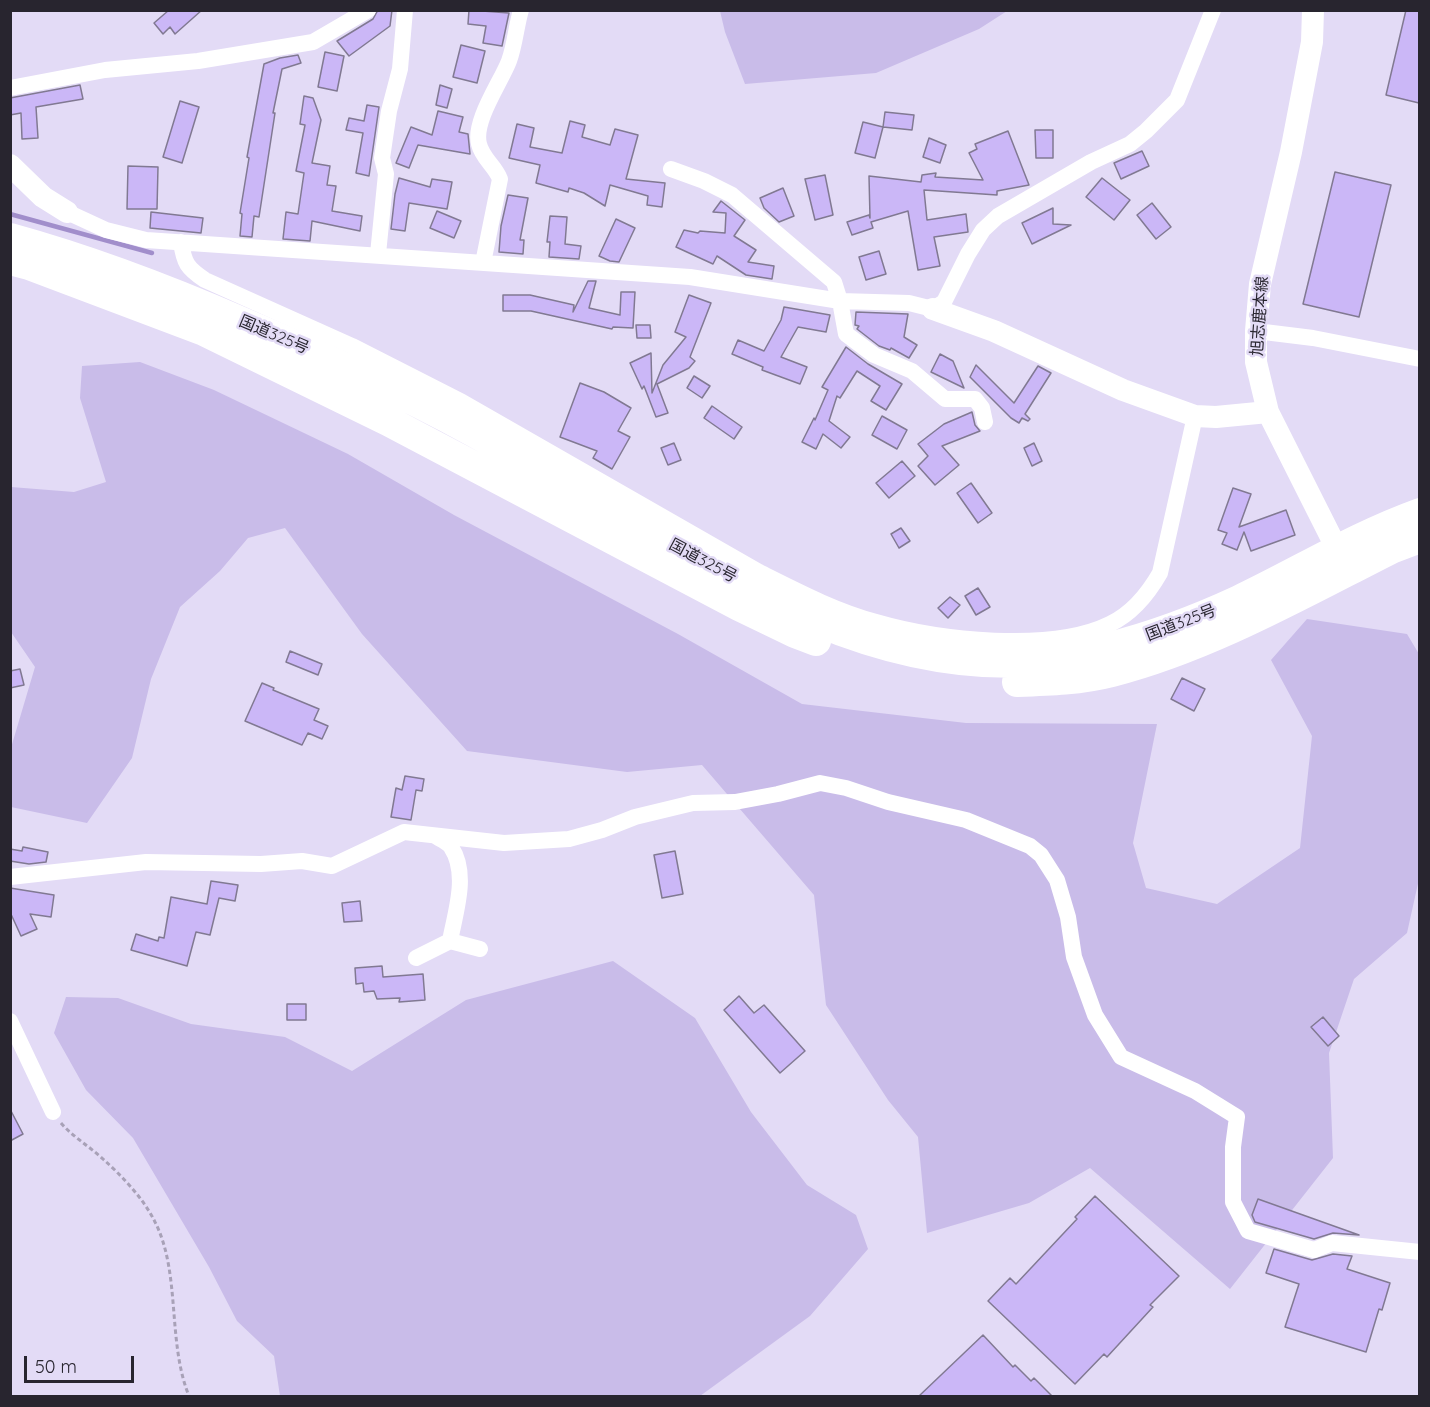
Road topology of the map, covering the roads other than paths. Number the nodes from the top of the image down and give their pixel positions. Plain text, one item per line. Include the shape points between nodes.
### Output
1 (368, 10) edge
2 (405, 10) edge
3 (521, 10) edge
4 (1213, 10) edge
5 (1313, 10) edge
6 (10, 88) edge
7 (10, 165) edge
8 (671, 169) dead end
9 (67, 212) joint
10 (10, 238) edge
11 (181, 242) junction
12 (378, 254) junction
13 (10, 260) edge
14 (483, 263) junction
15 (840, 301) junction
16 (933, 309) junction
17 (1256, 331) junction
18 (1419, 359) edge
19 (1268, 412) junction
20 (1194, 416) junction
21 (985, 422) dead end
22 (1419, 513) edge
23 (1419, 537) edge
24 (1342, 560) junction
25 (432, 834) junction
26 (10, 877) edge
27 (450, 941) junction
28 (480, 949) dead end
29 (416, 958) dead end
30 (10, 1021) edge
31 (53, 1112) road end
32 (1419, 1252) edge

1 - 6 street via 313,42 220,58 105,70
2 - 12 street via 400,69 382,158 386,174
3 - 14 street via 509,60 483,116 478,141 500,179
4 - 16 street via 1177,100 1130,144 1090,162 998,216 983,230 944,302
5 - 17 main road, 旭志鹿本線 via 1312,42 1260,284
7 - 9 main road via 43,197
8 - 15 street via 732,195 834,282
9 - 11 street via 106,230 146,240
10 - 24 highway, 国道325号 via 74,255 309,350 471,430 813,620 918,655 1019,663 1067,658 1127,643
11 - 12 street
11 - 20 street via 187,265 205,280 352,346 462,402 795,591 876,622 917,632 1002,641 1048,639 1110,624 1131,610 1149,592 1160,573
12 - 14 street
13 - 24 highway, 国道325号 via 204,331 388,421 739,606 795,633 894,667 993,682 1066,680 1110,673 1194,645
14 - 15 street via 690,277
15 - 16 street via 909,303
15 - 21 street via 846,334 874,354 912,370 945,399 975,399
16 - 20 main road
17 - 18 street
17 - 19 main road, 旭志鹿本線 via 1256,362
19 - 20 main road
19 - 24 main road, 旭志鹿本線
22 - 24 highway, 国道325号 via 1388,524
23 - 24 highway, 国道325号
25 - 26 street via 404,832 332,866 302,861 146,862
25 - 27 street via 450,846 458,866 460,886
25 - 32 street via 504,843 569,839 693,803 735,802 820,783 966,820 1030,846 1041,855 1057,880 1074,957 1095,1016 1121,1057 1195,1091 1237,1116 1233,1202 1248,1231 1314,1250 1332,1243
27 - 28 street
27 - 29 street
30 - 31 street

